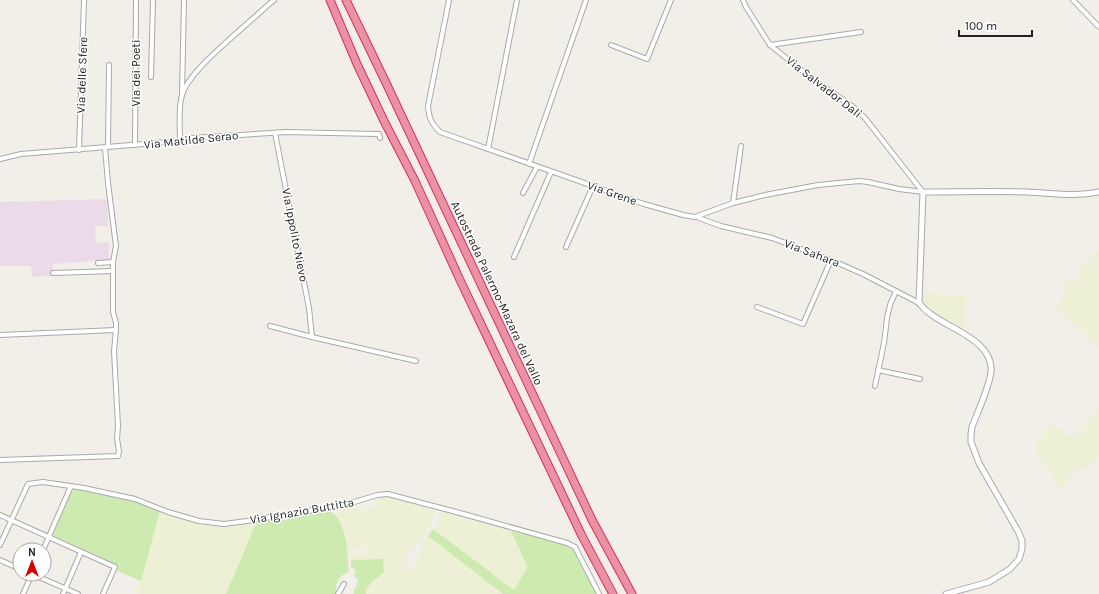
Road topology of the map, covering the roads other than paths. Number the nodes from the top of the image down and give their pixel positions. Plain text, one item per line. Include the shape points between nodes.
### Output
1 (84, 0) edge
2 (136, 0) edge
3 (153, 0) edge
4 (184, 0) edge
5 (274, 0) edge
6 (330, 0) edge
7 (346, 0) edge
8 (449, 0) edge
9 (517, 0) edge
10 (586, 0) edge
11 (671, 0) edge
12 (743, 0) edge
13 (1073, 0) edge
14 (1099, 27) edge
15 (861, 32) dead end
16 (610, 45) dead end
17 (770, 45) junction
18 (109, 65) dead end
19 (151, 77) dead end
20 (182, 95) junction
21 (275, 132) junction
22 (380, 138) dead end
23 (180, 141) junction
24 (135, 145) junction
25 (741, 146) dead end
26 (107, 147) junction
27 (488, 149) junction
28 (79, 150) junction
29 (0, 158) edge
30 (528, 164) junction
31 (537, 167) junction
32 (551, 172) junction
33 (593, 186) junction
34 (922, 192) junction
35 (1099, 192) edge
36 (523, 193) dead end
37 (734, 203) junction
38 (699, 218) dead end
39 (566, 247) dead end
40 (514, 257) dead end
41 (831, 260) junction
42 (113, 262) junction
43 (98, 263) dead end
44 (113, 271) junction
45 (54, 273) dead end
46 (896, 291) junction
47 (919, 303) junction
48 (757, 307) dead end
49 (270, 326) dead end
50 (116, 330) junction
51 (0, 335) edge
52 (312, 337) junction
53 (416, 361) dead end
54 (878, 370) junction
55 (920, 379) dead end
56 (875, 386) dead end
57 (0, 460) edge
58 (71, 486) junction
59 (0, 515) edge
60 (11, 520) junction
61 (48, 537) junction
62 (46, 542) edge
63 (0, 545) edge
64 (82, 552) junction
65 (0, 560) edge
66 (12, 565) edge
67 (28, 582) edge
68 (51, 582) edge
69 (344, 584) dead end
70 (65, 588) junction
71 (23, 594) edge
72 (63, 594) edge
73 (78, 594) edge
74 (103, 594) edge
75 (338, 594) edge
76 (599, 594) edge
77 (613, 594) edge
78 (632, 594) edge
79 (946, 594) edge

1 - 28 street, Via delle Sfere
2 - 24 street, Via dei Poeti
3 - 19 street
4 - 20 street
5 - 20 street via 202,66 187,84
6 - 77 highway via 384,121 415,181 582,536
7 - 78 highway, Autostrada Palermo-Mazara del Vallo via 592,520
8 - 27 street, Via Grene via 428,106 429,117 440,132
9 - 27 street
10 - 30 street
11 - 16 street via 647,59
12 - 17 street, Via Salvador Dalì
13 - 14 street
15 - 17 street
17 - 34 street, Via Salvador Dalì via 865,118
18 - 26 street
20 - 23 street
21 - 22 street, Via Matilde Serao via 379,134
21 - 23 street, Via Matilde Serao
21 - 52 street, Via Ippolito Nievo via 309,308
23 - 24 street, Via Matilde Serao
24 - 26 street, Via Matilde Serao
25 - 37 street
26 - 28 street, Via Matilde Serao
26 - 42 street via 108,183 116,246
27 - 30 street, Via Grene
28 - 29 street, Via Matilde Serao
30 - 31 street, Via Grene
31 - 32 street, Via Grene
31 - 36 street
32 - 33 street, Via Grene
32 - 40 street
33 - 37 street, Via Grene via 683,216 695,217
33 - 39 street
34 - 35 street via 1030,192 1065,195
34 - 37 street, Via Grene via 868,182 852,182 803,187
34 - 47 street
38 - 41 street, Via Sahara via 772,238
41 - 46 street, Via Sahara
41 - 48 street via 803,324
42 - 43 street
42 - 44 street
44 - 45 street
44 - 50 street via 113,312
46 - 47 street, Via Sahara
46 - 54 street via 887,318
47 - 79 street via 928,312 977,342 990,358 991,373 972,427 972,448 1022,541 1019,559 1010,569 989,582
49 - 52 street
50 - 51 street
50 - 57 street via 114,352 118,456
52 - 53 street
54 - 55 street
54 - 56 street
58 - 60 street, Via Ignazio Buttitta via 43,482 28,484
58 - 61 street
58 - 76 street, Via Ignazio Buttitta via 135,499 200,521 224,524 332,507 388,494 567,543 575,547
59 - 60 street
60 - 61 street
60 - 63 street
61 - 62 street
61 - 64 street
64 - 70 street
64 - 74 street via 115,567
65 - 66 street
67 - 71 street
68 - 70 street
69 - 75 street
70 - 72 street
70 - 73 street

